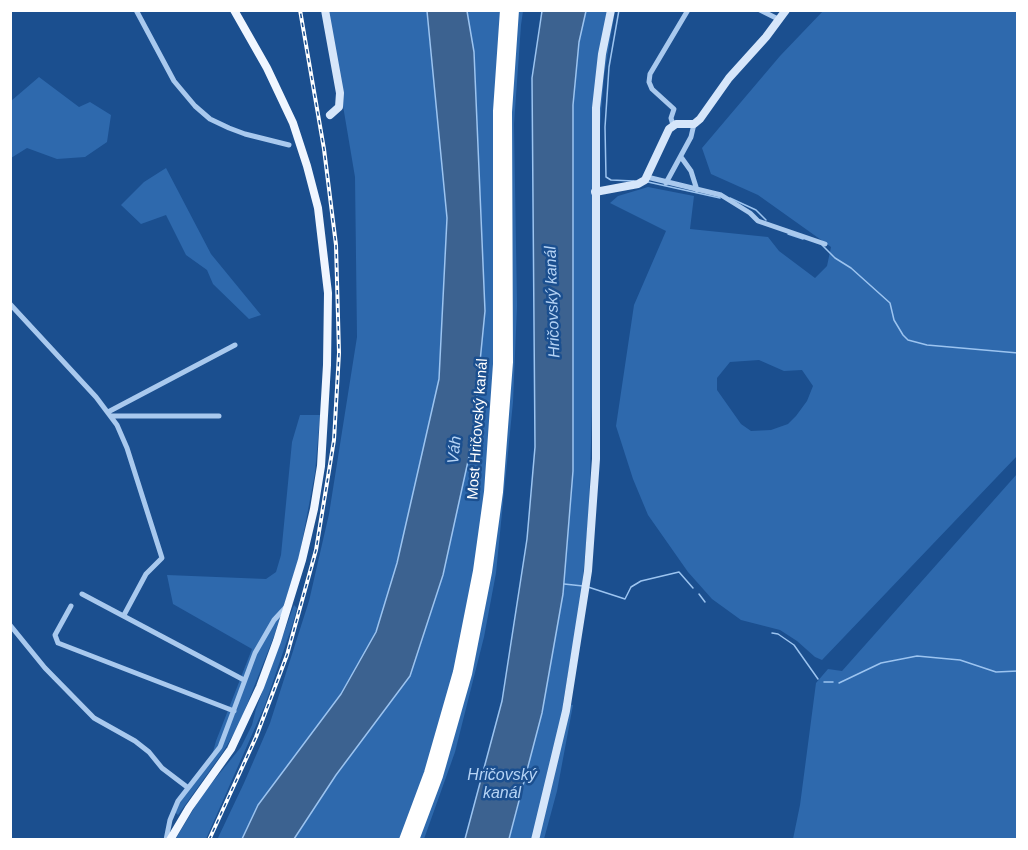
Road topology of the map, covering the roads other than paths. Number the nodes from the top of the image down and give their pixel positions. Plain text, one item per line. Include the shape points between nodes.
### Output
1 (135, 10) edge
2 (234, 10) edge
3 (325, 10) edge
4 (505, 10) edge
5 (514, 10) edge
6 (611, 10) edge
7 (688, 10) edge
8 (760, 10) edge
9 (786, 10) edge
10 (778, 19) junction
11 (330, 115) dead end
12 (694, 124) junction
13 (673, 125) junction
14 (289, 145) dead end
15 (681, 157) junction
16 (647, 177) junction
17 (666, 183) junction
18 (696, 188) junction
19 (595, 192) junction
20 (825, 244) dead end
21 (10, 304) edge
22 (235, 345) dead end
23 (225, 350) junction
24 (229, 356) dead end
25 (109, 414) junction
26 (216, 414) dead end
27 (82, 594) dead end
28 (289, 604) junction
29 (71, 606) dead end
30 (124, 615) junction
31 (10, 625) edge
32 (244, 680) junction
33 (234, 711) junction
34 (187, 787) junction
35 (166, 840) edge
36 (170, 840) edge
37 (404, 840) edge
38 (414, 840) edge
39 (534, 840) edge

1 - 14 street via 174,81 195,106 229,128
2 - 28 main road via 293,123 318,208 326,265 328,335 321,466 309,533
3 - 11 main road via 340,93 339,107
4 - 37 highway, Most Hričovský kanál via 498,111 498,364 488,502 458,672 429,773
5 - 38 highway, Most Hričovský kanál via 507,112 508,362 498,492 467,674 438,776
6 - 19 main road via 597,89
7 - 13 street via 649,82 674,109
8 - 10 street
9 - 10 main road
10 - 12 main road
12 - 13 main road
12 - 15 street
13 - 16 main road
15 - 17 street
15 - 18 street
16 - 17 street
16 - 19 main road via 638,184
17 - 18 street
18 - 20 street via 721,195 758,221
19 - 39 main road via 596,459 588,571 566,711
21 - 25 street
22 - 23 street
23 - 24 street
23 - 25 street
25 - 26 street
25 - 30 street via 127,448 162,558 146,574
27 - 30 street
28 - 32 street via 270,626
28 - 36 main road via 240,731
29 - 33 street via 55,635 58,643
30 - 32 street
31 - 34 street via 94,718 135,741
32 - 33 street
33 - 34 street via 219,747
34 - 35 street via 174,809

